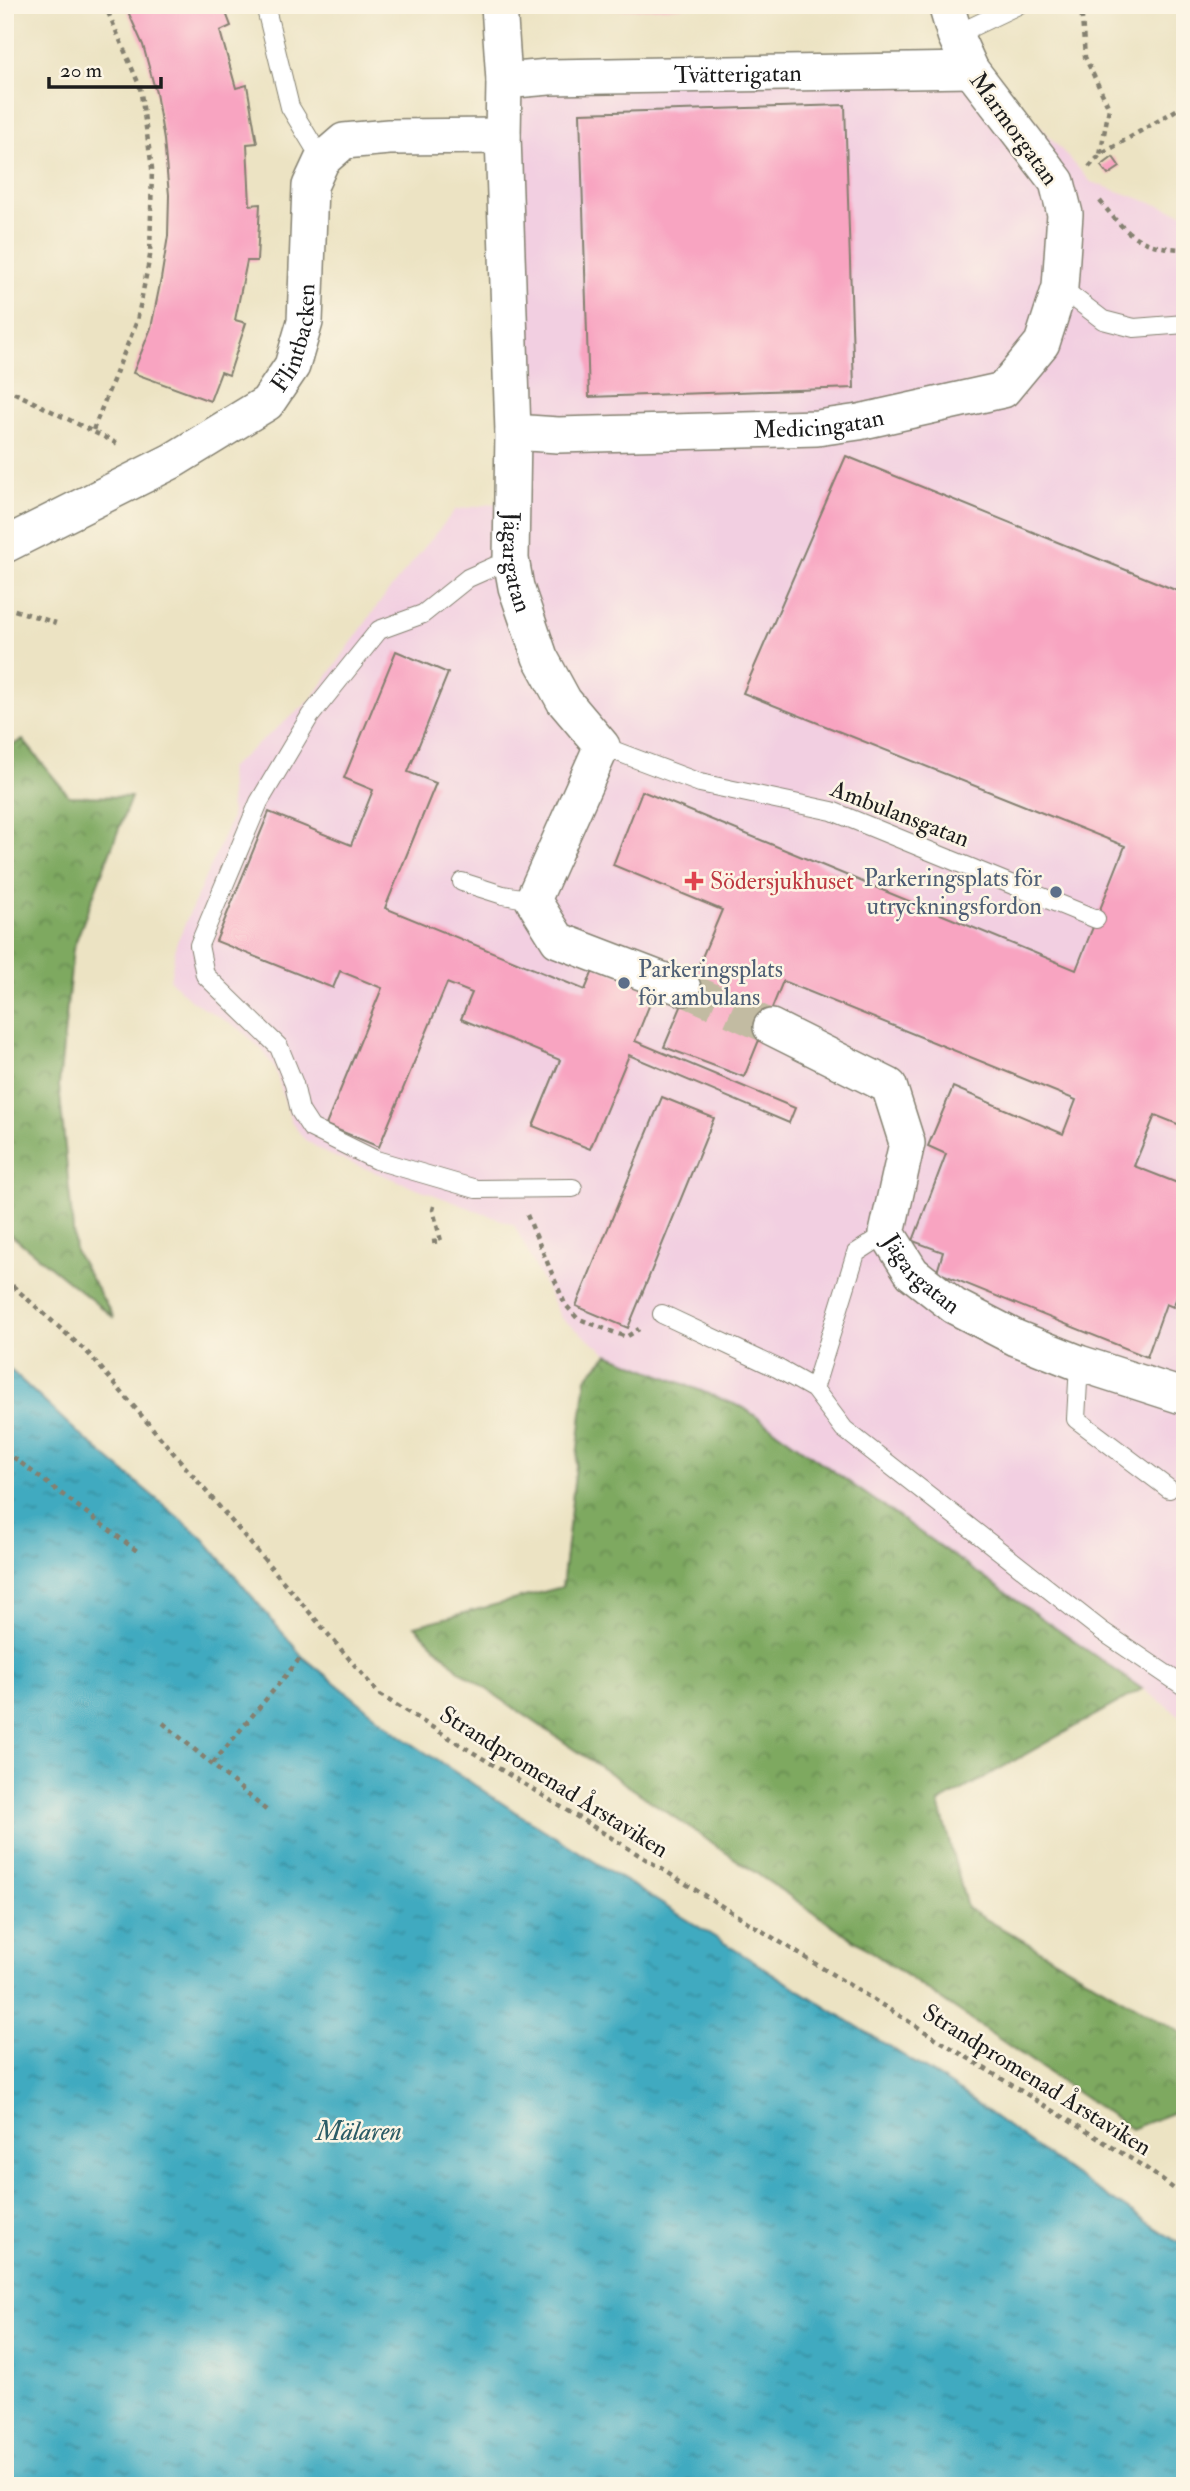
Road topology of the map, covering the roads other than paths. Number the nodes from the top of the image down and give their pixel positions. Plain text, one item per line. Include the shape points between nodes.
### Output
1 (265, 5) edge
2 (499, 5) edge
3 (1018, 5) edge
4 (951, 20) edge
5 (971, 70) junction
6 (504, 81) junction
7 (503, 136) junction
8 (322, 160) junction
9 (1060, 287) junction
10 (1185, 324) edge
11 (513, 432) junction
12 (5, 545) edge
13 (511, 558) junction
14 (602, 746) junction
15 (462, 882) dead end
16 (533, 900) junction
17 (1096, 919) dead end
18 (683, 988) tunnel mouth
19 (771, 1027) tunnel mouth
20 (573, 1188) dead end
21 (887, 1233) junction
22 (662, 1314) road end
23 (1079, 1363) junction
24 (814, 1389) junction
25 (1185, 1397) edge
26 (1169, 1489) dead end
27 (1185, 1687) edge

1 - 8 lane via 290,107
2 - 6 street, Jägargatan
3 - 4 lane
4 - 5 street, Marmorgatan
5 - 6 street, Tvätterigatan
5 - 9 street, Marmorgatan via 1069,179
6 - 7 street, Jägargatan
7 - 8 street via 344,141
7 - 11 street, Jägargatan
8 - 12 street, Flintbacken via 310,186 305,321 292,366 267,403 159,468
9 - 10 lane via 1103,320 1134,328
9 - 11 street, Medicingatan via 1042,343 1003,390 817,428 558,435
11 - 13 street, Jägargatan
13 - 14 street, Jägargatan via 540,657 564,701
13 - 20 lane via 468,578 423,614 379,630 310,716 259,802 198,945 205,975 279,1047 300,1111 311,1128 376,1160 476,1189
14 - 16 street
14 - 17 lane, Ambulansgatan via 700,782 832,811
15 - 16 lane
16 - 18 street via 558,940
19 - 21 street, Jägargatan via 889,1086 907,1143
21 - 23 street, Jägargatan via 912,1273 954,1306
21 - 24 lane via 856,1253
22 - 24 lane
23 - 25 street, Jägargatan
23 - 26 lane via 1076,1419
24 - 27 lane via 844,1429 1102,1631

